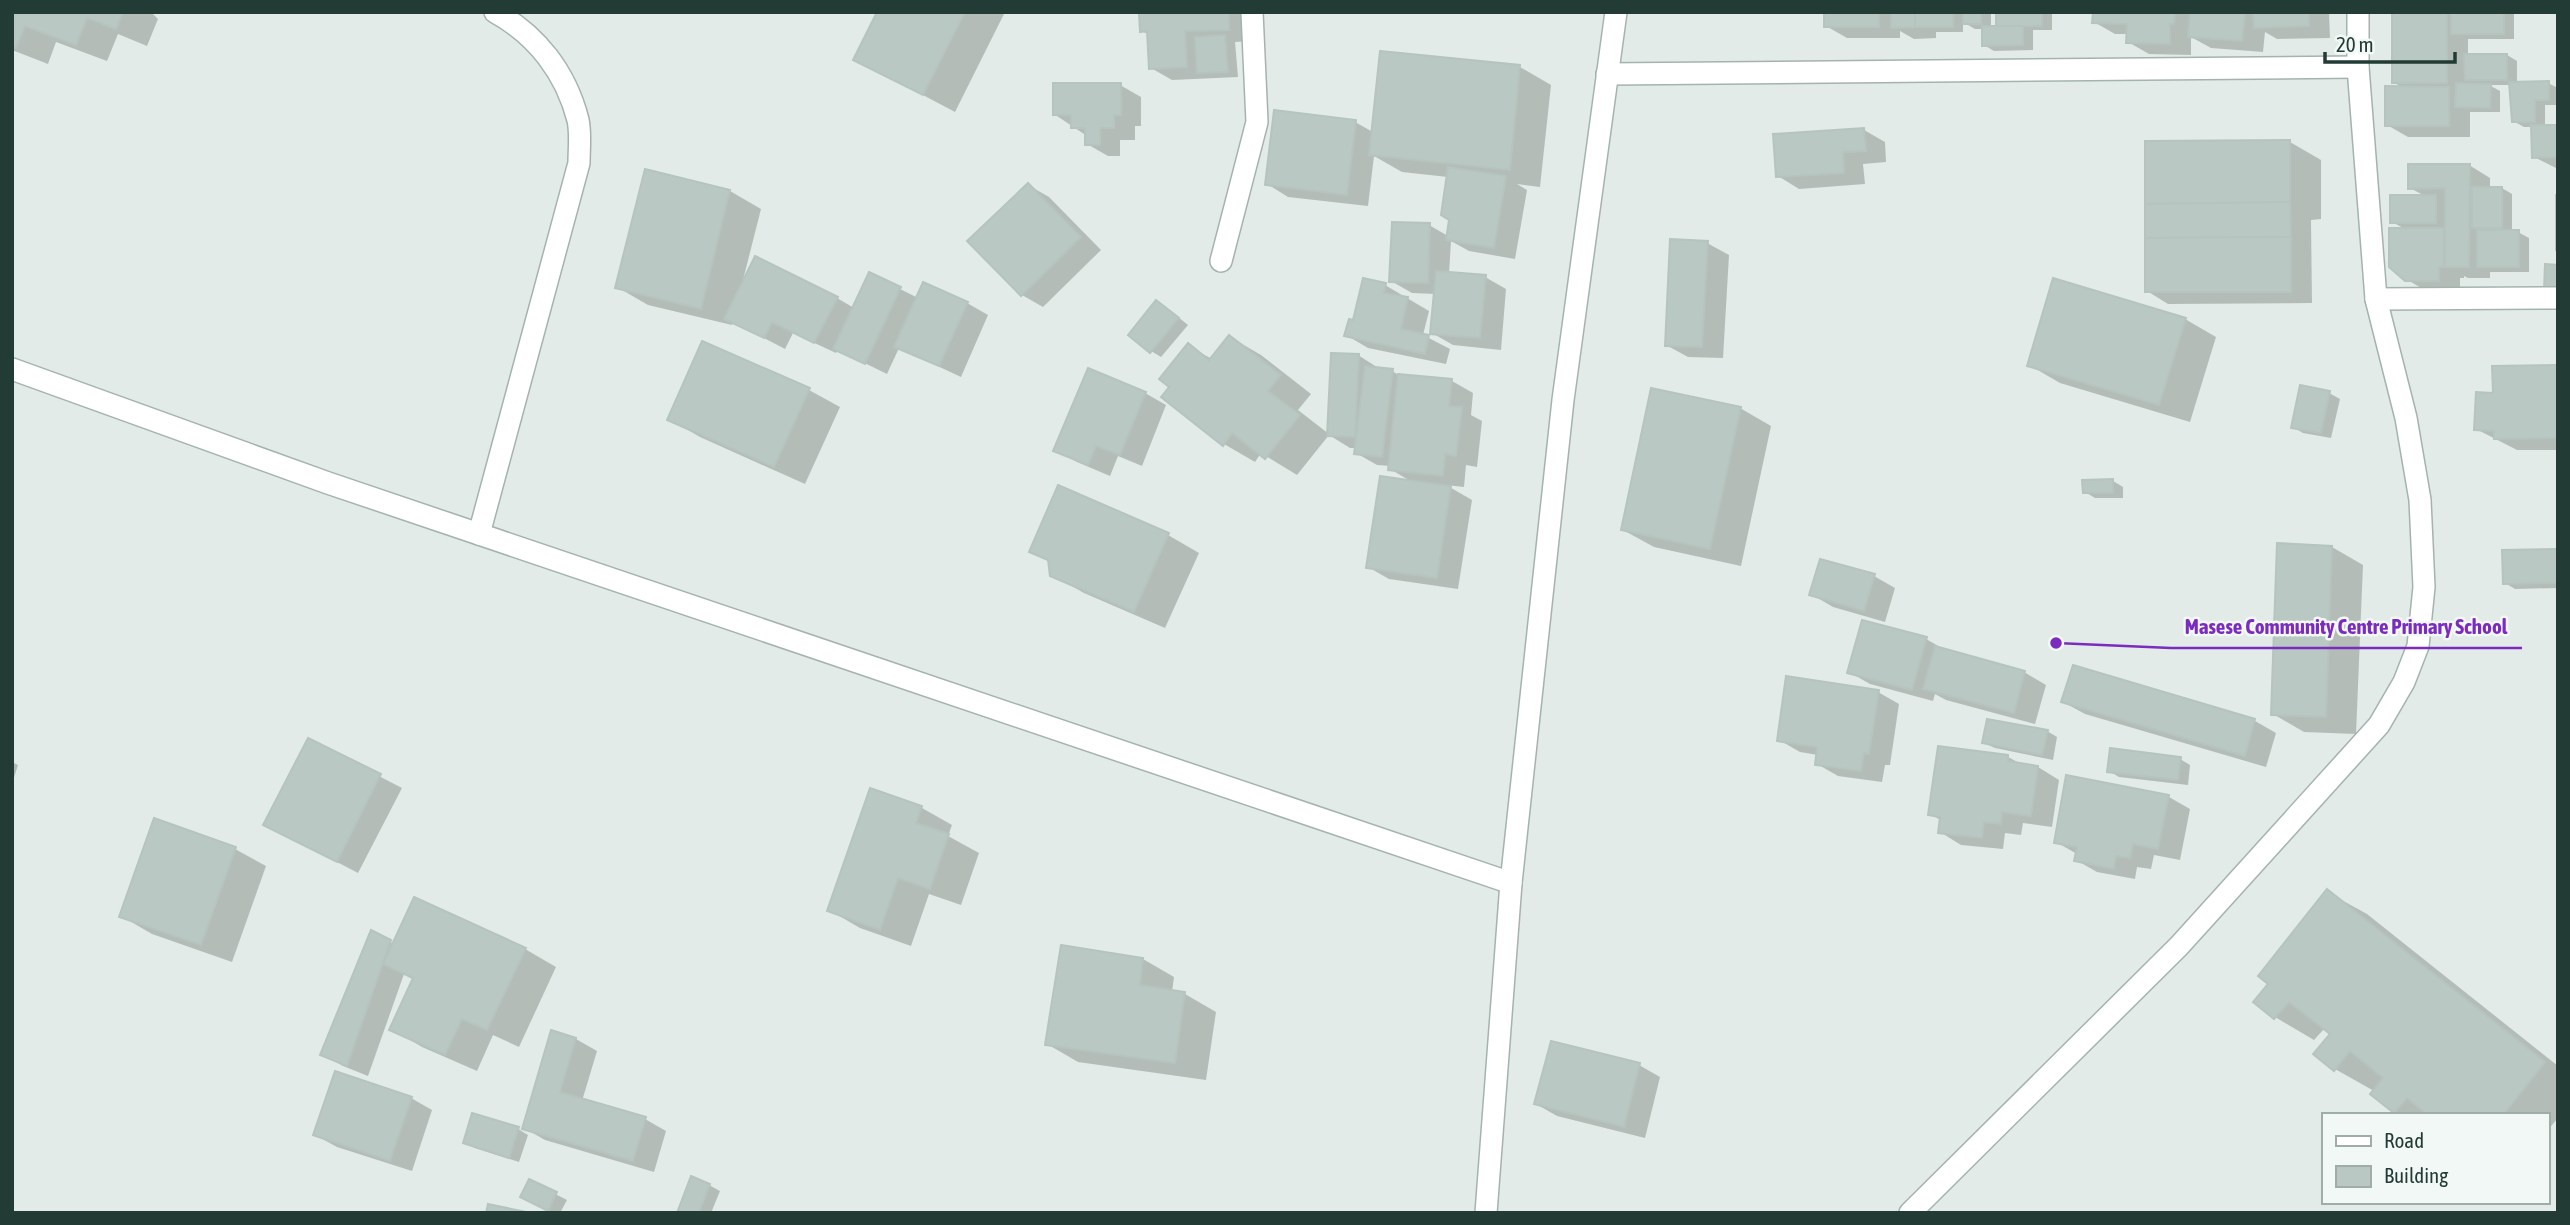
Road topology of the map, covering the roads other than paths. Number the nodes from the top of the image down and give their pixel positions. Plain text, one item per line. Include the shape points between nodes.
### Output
1 (495, 12) edge
2 (1252, 12) edge
3 (1616, 12) edge
4 (2358, 12) edge
5 (2358, 66) junction
6 (1607, 75) junction
7 (1221, 261) dead end
8 (2558, 298) edge
9 (2376, 299) junction
10 (12, 369) edge
11 (479, 534) junction
12 (1511, 883) junction
13 (1486, 1213) edge
14 (1910, 1213) edge

1 - 11 street via 517,24 564,79 578,122 579,163
2 - 7 street via 1257,122
3 - 6 street
4 - 5 street
5 - 6 street
5 - 9 street
6 - 12 street via 1563,400
8 - 9 street
9 - 14 street via 2406,418 2420,500 2424,587 2418,646 2404,682 2379,725 2179,946
10 - 11 street
11 - 12 street
12 - 13 street

